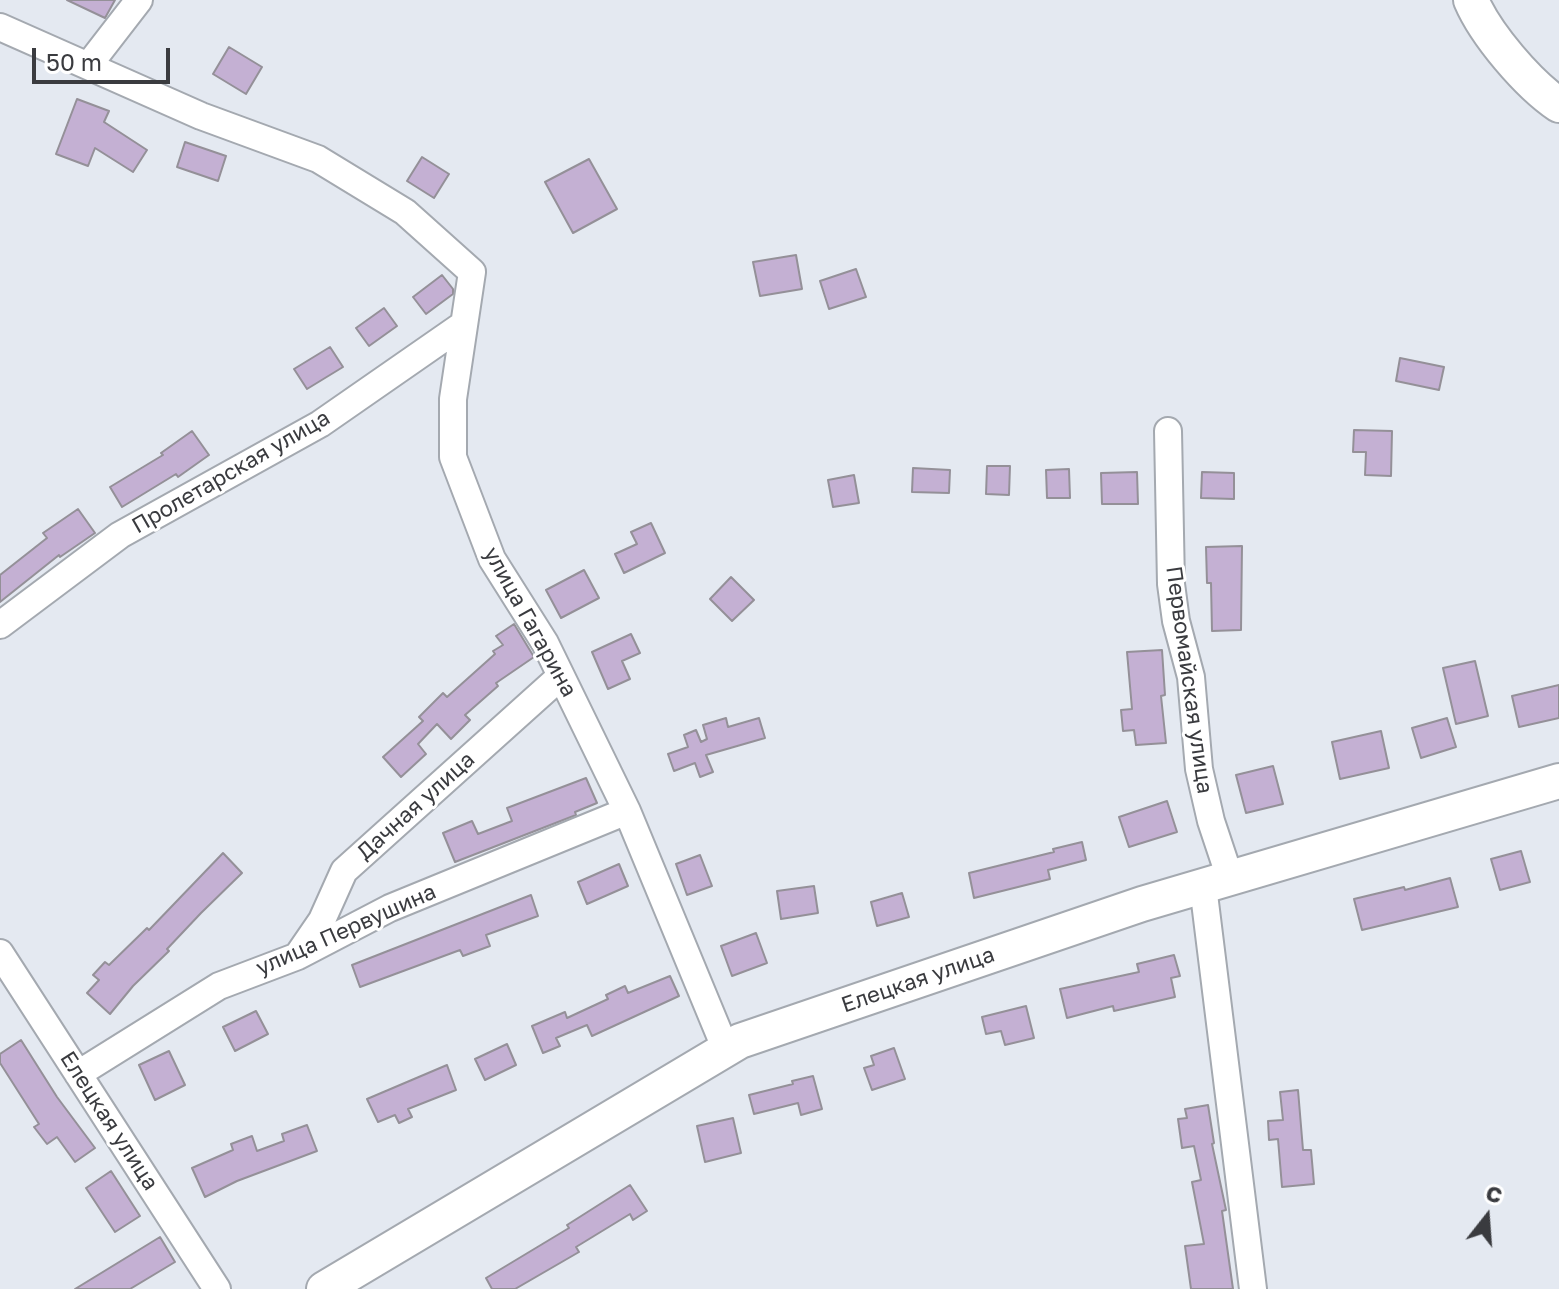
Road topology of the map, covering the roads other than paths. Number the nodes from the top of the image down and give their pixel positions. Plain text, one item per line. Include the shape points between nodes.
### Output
1 (139, 0) edge
2 (1471, 0) edge
3 (0, 27) edge
4 (88, 66) junction
5 (1559, 105) edge
6 (464, 324) junction
7 (1168, 431) dead end
8 (0, 625) edge
9 (561, 676) junction
10 (1559, 781) edge
11 (627, 811) junction
12 (1216, 882) junction
13 (0, 953) edge
14 (298, 956) junction
15 (726, 1050) junction
16 (78, 1074) junction
17 (217, 1289) edge
18 (324, 1289) edge
19 (1253, 1289) edge

1 - 4 street
2 - 5 main road via 1493,37
3 - 4 street, улица Гагарина
4 - 6 street, улица Гагарина via 318,159 405,212 472,272
6 - 8 street, Пролетарская улица via 320,424 120,535
6 - 9 street, улица Гагарина via 453,399 453,457 492,559
7 - 12 street, Первомайская улица via 1171,584 1191,677
9 - 11 street, улица Гагарина
9 - 14 street, Дачная улица via 344,871
10 - 12 main road, Елецкая улица
11 - 14 street, улица Первушина via 390,908
11 - 15 street, улица Гагарина
12 - 15 main road, Елецкая улица
12 - 19 street, Первомайская улица
13 - 16 street, Елецкая улица
14 - 16 street, улица Первушина via 219,986
15 - 18 main road, Елецкая улица
16 - 17 street, Елецкая улица

